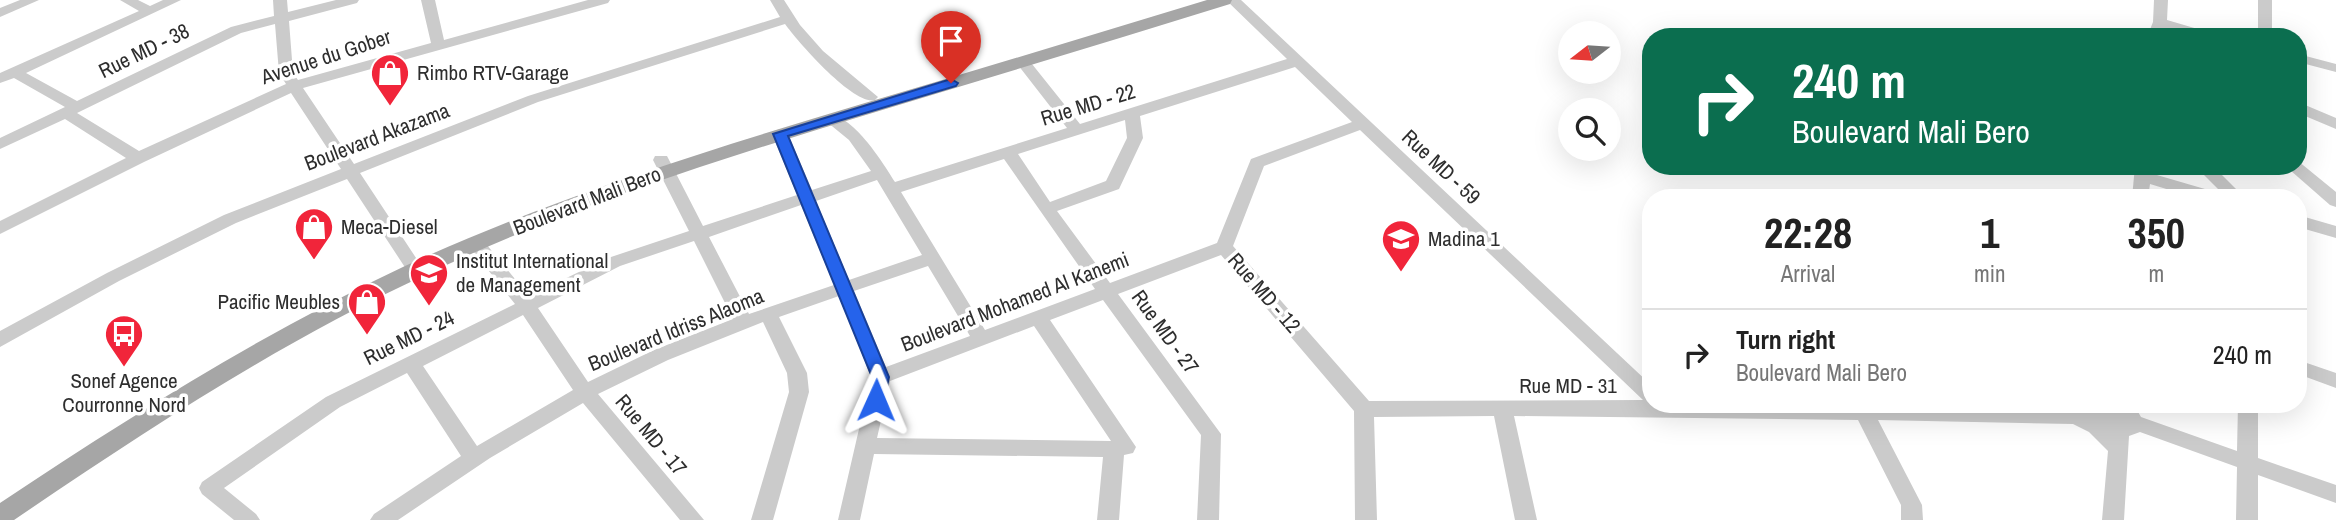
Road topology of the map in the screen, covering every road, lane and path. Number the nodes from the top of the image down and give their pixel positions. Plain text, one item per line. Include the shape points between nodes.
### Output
1 (32, 0) edge
2 (127, 0) edge
3 (174, 0) edge
4 (280, 0) edge
5 (352, 0) edge
6 (428, 0) edge
7 (603, 0) edge
8 (777, 0) edge
9 (1193, 0) edge
10 (1224, 0) edge
11 (1233, 0) edge
12 (2161, 0) edge
13 (2265, 0) edge
14 (149, 12) junction
15 (0, 13) edge
16 (281, 17) junction
17 (788, 19) junction
18 (2160, 22) junction
19 (2158, 28) edge
20 (2162, 28) edge
21 (2183, 28) edge
22 (2265, 28) edge
23 (1077, 40) junction
24 (438, 44) junction
25 (2307, 60) edge
26 (1297, 61) junction
27 (1023, 62) junction
28 (2336, 68) edge
29 (7, 76) edge
30 (293, 86) junction
31 (870, 97) junction
32 (72, 110) junction
33 (2307, 111) edge
34 (1132, 113) junction
35 (832, 119) junction
36 (1361, 124) junction
37 (2336, 124) edge
38 (1076, 130) junction
39 (780, 134) junction
40 (0, 144) edge
41 (1008, 152) junction
42 (138, 158) junction
43 (663, 165) junction
44 (349, 170) junction
45 (2153, 175) edge
46 (2213, 175) edge
47 (2306, 175) edge
48 (886, 181) junction
49 (2191, 189) edge
50 (2227, 189) edge
51 (808, 197) junction
52 (2336, 201) edge
53 (1045, 209) junction
54 (2307, 224) edge
55 (0, 228) edge
56 (2336, 232) edge
57 (699, 233) junction
58 (476, 243) junction
59 (1224, 247) junction
60 (932, 258) junction
61 (412, 266) junction
62 (845, 289) junction
63 (1108, 292) junction
64 (526, 305) junction
65 (769, 315) junction
66 (1038, 317) junction
67 (745, 324) junction
68 (981, 339) junction
69 (0, 340) edge
70 (410, 362) junction
71 (2307, 370) edge
72 (880, 377) junction
73 (2336, 381) edge
74 (1642, 387) edge
75 (585, 392) junction
76 (1642, 403) edge
77 (1502, 408) junction
78 (1364, 409) junction
79 (1849, 413) edge
80 (2248, 413) edge
81 (1866, 414) junction
82 (2070, 415) junction
83 (2121, 421) edge
84 (866, 446) junction
85 (1114, 449) junction
86 (473, 457) junction
87 (2247, 460) junction
88 (2336, 494) edge
89 (0, 498) edge
90 (0, 516) edge
91 (391, 518) edge
92 (249, 520) edge
93 (693, 520) edge
94 (762, 520) edge
95 (849, 520) edge
96 (1108, 520) edge
97 (1208, 520) edge
98 (1366, 520) edge
99 (1526, 520) edge
100 (1912, 520) edge
101 (2112, 520) edge
102 (2247, 520) edge

1 - 15 street
2 - 14 street
3 - 14 street
4 - 16 street
5 - 16 street, Rue MD - 38
6 - 24 street
7 - 24 street, Avenue du Gober
8 - 17 street
9 - 23 main road, Boulevard Mali Bero
10 - 23 main road, Boulevard Mali Bero
11 - 26 street, Rue MD - 59
12 - 18 street
13 - 22 street
14 - 29 street
16 - 30 street via 286,73
16 - 32 street, Rue MD - 38 via 236,30
17 - 31 street via 836,71
17 - 44 street, Boulevard Akazama via 551,93
18 - 19 street
18 - 20 street
18 - 21 street
23 - 27 main road, Boulevard Mali Bero
23 - 31 main road, Boulevard Mali Bero
24 - 30 street, Avenue du Gober
25 - 28 street
26 - 34 street, Rue MD - 22
26 - 36 street, Rue MD - 59
27 - 35 main road, Boulevard Mali Bero
27 - 38 street
29 - 32 street
30 - 42 street, Avenue du Gober
30 - 44 street
31 - 43 main road, Boulevard Mali Bero
32 - 40 street, Rue MD - 38
32 - 42 street
33 - 37 street
34 - 38 street, Rue MD - 22
34 - 53 street via 1135,138 1113,185
35 - 39 main road, Boulevard Mali Bero
35 - 48 street via 855,137
36 - 59 street, Rue MD - 12 via 1257,163
36 - 74 street, Rue MD - 59
38 - 41 street, Rue MD - 22
39 - 43 main road, Boulevard Mali Bero
39 - 51 street
41 - 48 street, Rue MD - 22
41 - 53 street, Rue MD - 27
42 - 55 street, Avenue du Gober
43 - 57 street
43 - 58 main road, Boulevard Mali Bero
43 - 61 main road, Boulevard Mali Bero via 536,207
44 - 61 street
44 - 69 street, Boulevard Akazama via 201,232
45 - 49 street
46 - 50 street
47 - 52 street
48 - 51 street, Rue MD - 24
48 - 60 street
51 - 57 street, Rue MD - 24
51 - 62 street
53 - 63 street, Rue MD - 27
54 - 56 street
57 - 64 street, Rue MD - 24 via 631,254
57 - 67 street
58 - 61 main road, Boulevard Mali Bero
58 - 64 street, Rue MD - 17
59 - 63 street, Boulevard Mohamed Al Kanemi
59 - 78 street, Rue MD - 12
60 - 62 street, Boulevard Idriss Alaoma
60 - 68 street
61 - 89 main road, Boulevard Mali Bero via 205,368
61 - 90 main road, Boulevard Mali Bero via 179,397
62 - 65 street, Boulevard Idriss Alaoma
62 - 72 street
63 - 66 street, Boulevard Mohamed Al Kanemi
63 - 97 street, Rue MD - 27 via 1211,434
64 - 70 street, Rue MD - 24
64 - 75 street, Rue MD - 17
65 - 67 street, Boulevard Idriss Alaoma
65 - 94 street via 797,373 799,392
66 - 68 street, Boulevard Mohamed Al Kanemi
66 - 85 street via 1126,447
67 - 75 street, Boulevard Idriss Alaoma via 663,355
68 - 72 street, Boulevard Mohamed Al Kanemi
70 - 86 street
70 - 92 street, Rue MD - 24 via 312,414 209,488
71 - 73 street
72 - 84 street
75 - 86 street, Boulevard Idriss Alaoma
75 - 93 street, Rue MD - 17
76 - 77 street, Rue MD - 31
77 - 78 street, Rue MD - 31
77 - 99 street
78 - 98 street
79 - 81 street, Rue MD - 31
80 - 87 street
81 - 82 street, Rue MD - 31
81 - 100 street via 1912,505
82 - 83 street, Rue MD - 31
82 - 83 street via 2096,426
83 - 87 street
83 - 101 street
84 - 85 street
84 - 95 street
85 - 96 street
86 - 91 street, Boulevard Idriss Alaoma
87 - 88 street
87 - 102 street

